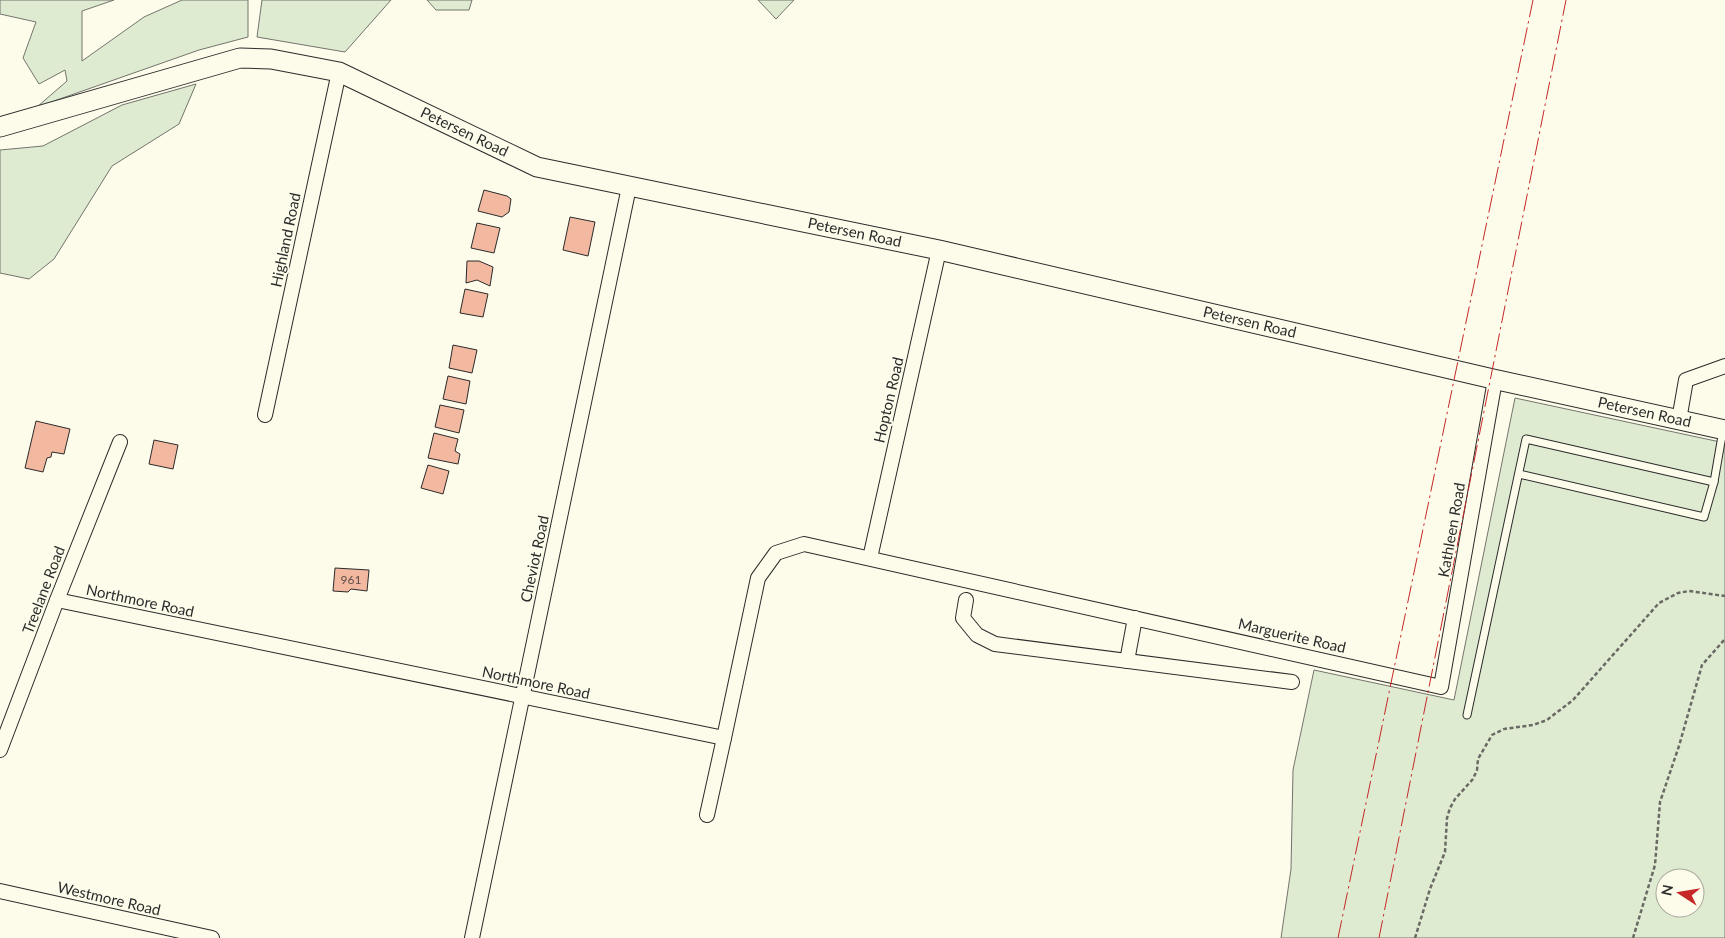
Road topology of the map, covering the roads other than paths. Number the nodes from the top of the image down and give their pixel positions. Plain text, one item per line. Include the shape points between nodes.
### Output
1 (339, 72) junction
2 (0, 127) edge
3 (629, 186) junction
4 (939, 250) junction
5 (1725, 366) edge
6 (1496, 380) junction
7 (265, 414) dead end
8 (1679, 420) junction
9 (1724, 429) edge
10 (120, 442) dead end
11 (1519, 474) junction
12 (1714, 482) junction
13 (870, 558) junction
14 (57, 600) junction
15 (966, 600) dead end
16 (1135, 618) junction
17 (1127, 661) junction
18 (1292, 682) dead end
19 (1441, 687) joint
20 (524, 696) junction
21 (1467, 715) dead end
22 (724, 738) junction
23 (0, 750) edge
24 (707, 815) dead end
25 (0, 891) edge
26 (212, 938) edge
27 (472, 938) edge

1 - 2 street, Petersen Road via 271,58 240,58
1 - 3 street, Petersen Road via 537,167
1 - 7 street, Highland Road
3 - 4 street, Petersen Road
3 - 20 street, Cheviot Road
4 - 6 street, Petersen Road
4 - 13 street, Hopton Road
5 - 8 street via 1686,380
6 - 8 street, Petersen Road
6 - 19 street, Kathleen Road
8 - 9 street, Petersen Road
9 - 12 lane
10 - 14 street, Treelane Road
11 - 12 lane via 1704,516
11 - 12 lane via 1526,439
11 - 21 lane
13 - 16 street, Marguerite Road
13 - 22 street via 804,544 776,553 758,578
14 - 20 street, Northmore Road
14 - 23 street, Treelane Road
15 - 17 street via 963,618 977,635 995,644
16 - 17 street
16 - 19 street, Marguerite Road
17 - 18 street
20 - 22 street, Northmore Road
20 - 27 street, Cheviot Road
22 - 24 street
25 - 26 street, Westmore Road

